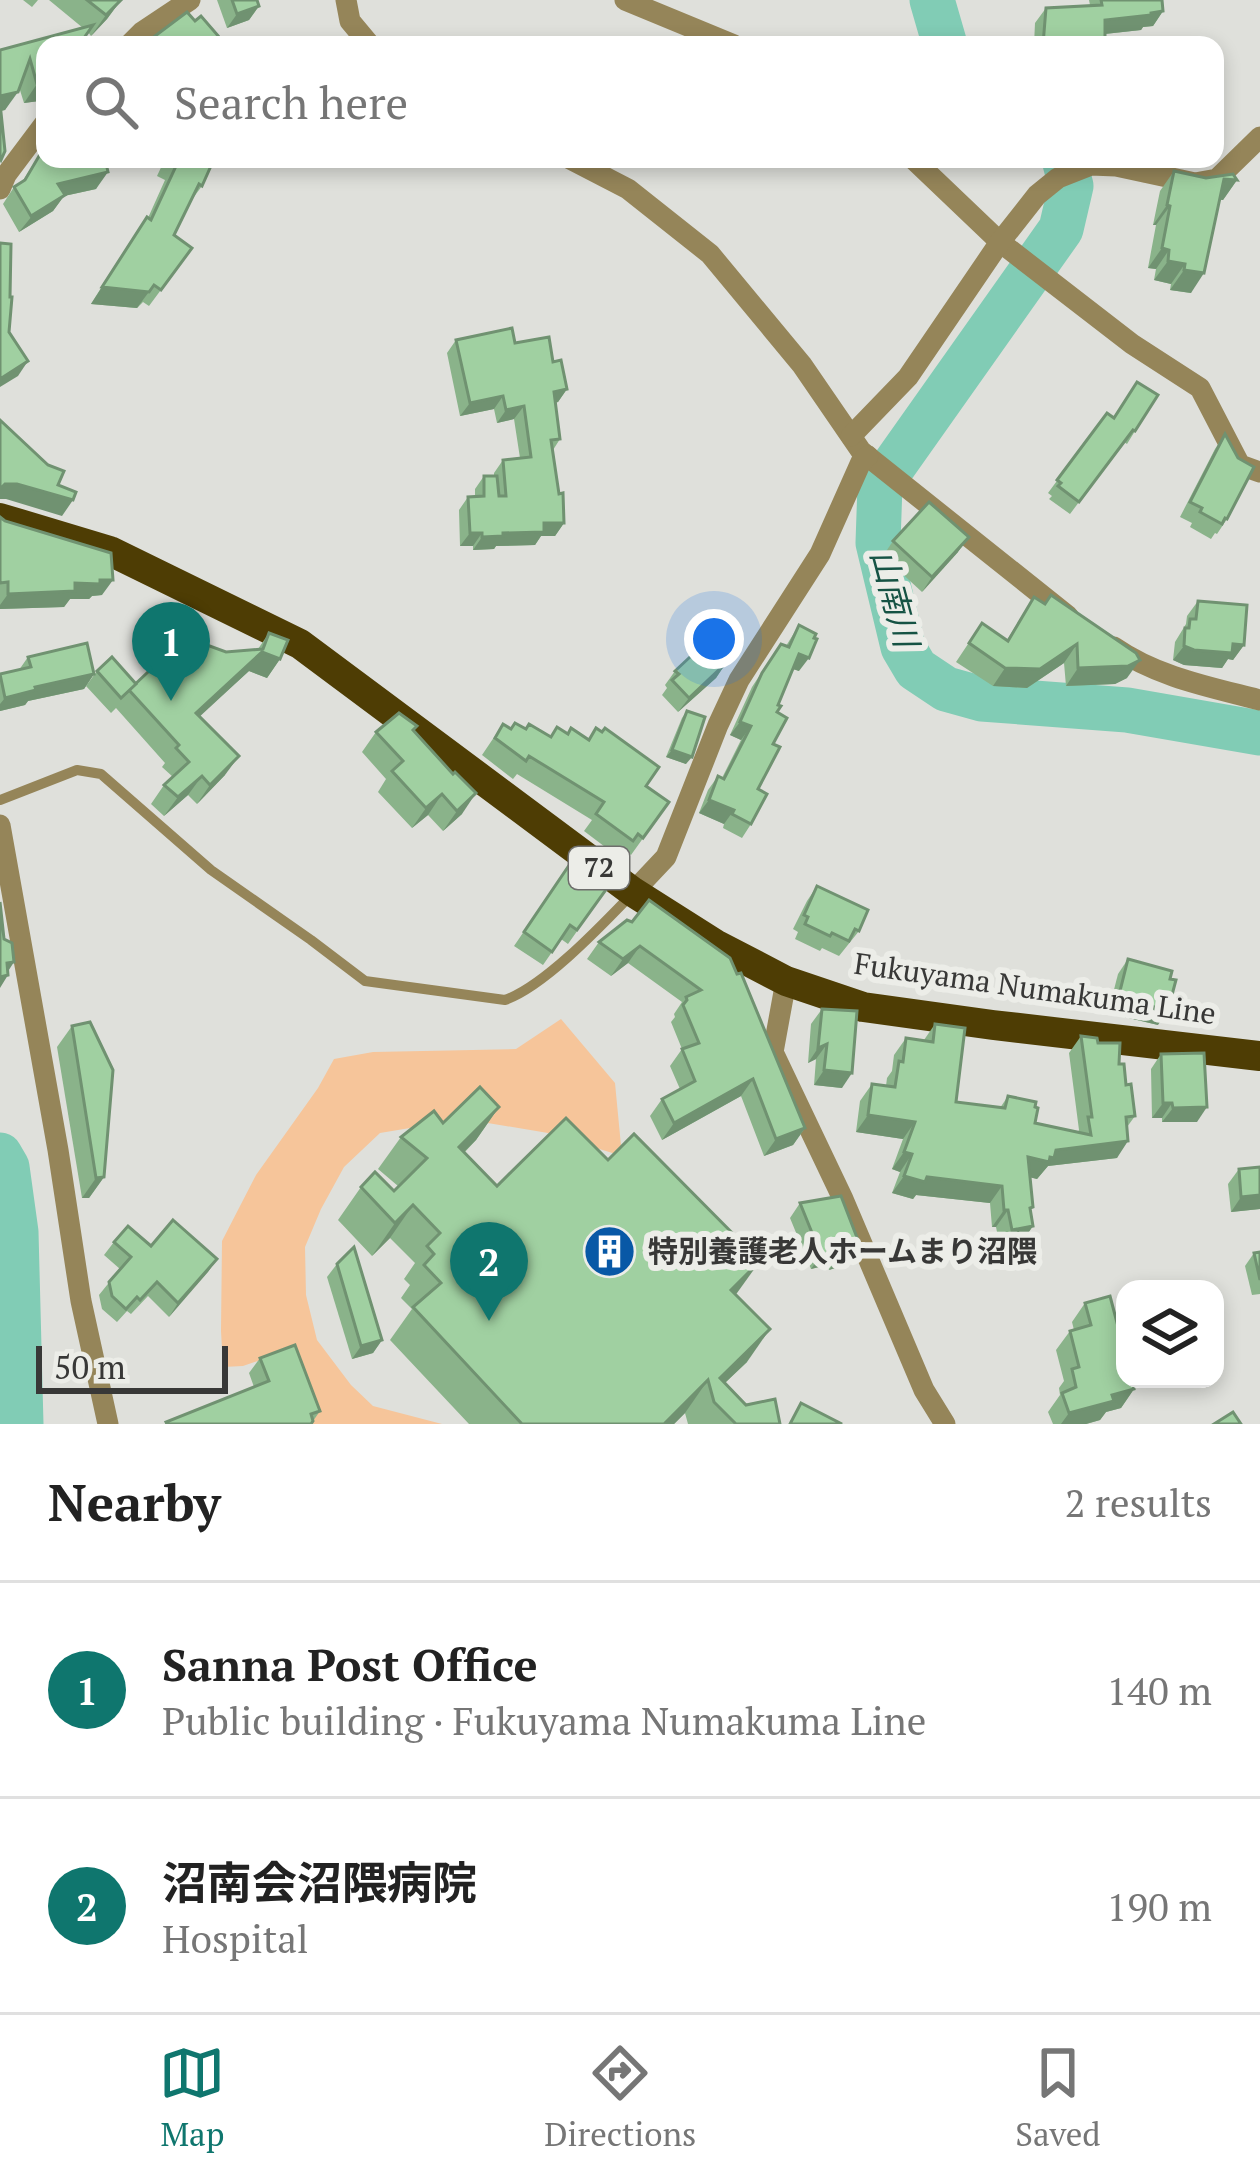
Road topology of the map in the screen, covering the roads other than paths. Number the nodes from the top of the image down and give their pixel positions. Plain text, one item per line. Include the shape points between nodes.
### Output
1 (190, 0) edge
2 (346, 0) edge
3 (625, 0) edge
4 (138, 36) edge
5 (362, 36) edge
6 (712, 36) edge
7 (36, 135) edge
8 (1260, 137) edge
9 (587, 168) edge
10 (922, 168) edge
11 (1083, 168) edge
12 (1126, 168) edge
13 (0, 189) edge
14 (1000, 242) junction
15 (851, 436) junction
16 (868, 456) junction
17 (1260, 472) edge
18 (0, 518) edge
19 (1260, 700) edge
20 (0, 800) edge
21 (0, 825) edge
22 (633, 892) junction
23 (786, 980) junction
24 (1260, 1056) edge
25 (108, 1424) edge
26 (945, 1424) edge

1 - 4 street
2 - 5 street
3 - 6 street
7 - 13 street
8 - 12 street via 1217,179
9 - 15 street via 628,189 710,254
10 - 14 street
11 - 14 street via 1036,195
14 - 15 street via 908,377
14 - 17 street via 1200,388 1240,465
15 - 16 street
16 - 19 street via 1129,657
16 - 22 street via 820,554 739,680 666,857
18 - 22 main road, Fukuyama Numakuma Line / 72 via 110,551 300,644
20 - 22 lane via 77,770 101,774 211,870 365,981 505,1000 523,994
21 - 25 street
22 - 23 main road, Fukuyama Numakuma Line / 72
23 - 24 main road, Fukuyama Numakuma Line / 72 via 863,1006
23 - 26 street via 773,1052

